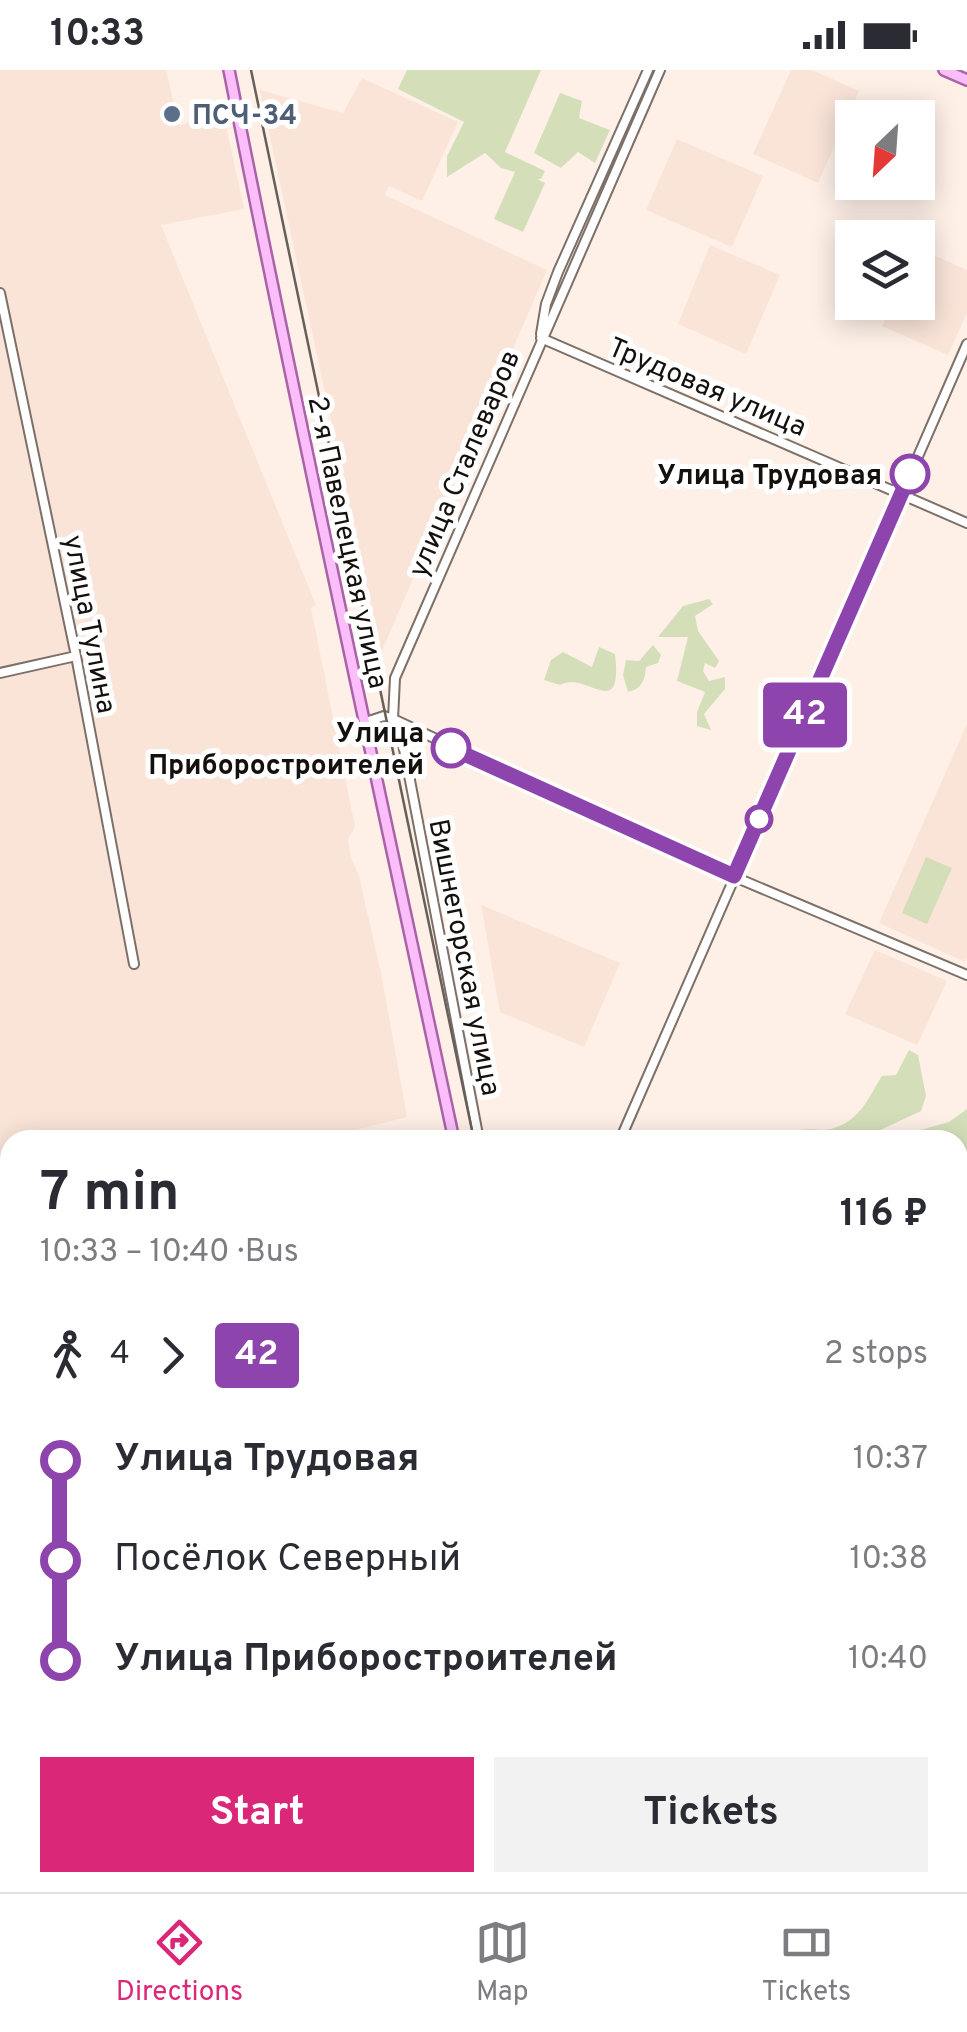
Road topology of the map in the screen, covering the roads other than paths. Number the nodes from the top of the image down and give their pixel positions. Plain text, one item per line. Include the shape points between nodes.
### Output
1 (230, 70) edge
2 (648, 70) edge
3 (660, 70) edge
4 (944, 70) edge
5 (967, 80) edge
6 (0, 293) edge
7 (541, 338) junction
8 (967, 344) edge
9 (902, 493) junction
10 (967, 523) edge
11 (76, 656) junction
12 (0, 672) edge
13 (396, 721) junction
14 (366, 722) junction
15 (734, 876) junction
16 (134, 964) dead end
17 (967, 975) edge
18 (452, 1130) edge
19 (477, 1130) edge
20 (624, 1130) edge

1 - 14 main road, 2-я Павелецкая улица via 302,440
2 - 7 street, улица Сталеваров via 546,304
3 - 7 street, улица Сталеваров
4 - 5 main road
6 - 11 street, улица Тулина
7 - 9 street, Трудовая улица
7 - 13 street, улица Сталеваров via 396,678
8 - 9 street
9 - 10 street, Трудовая улица
9 - 15 street
11 - 12 street
11 - 16 street, улица Тулина
13 - 14 street via 384,716
13 - 15 street
13 - 19 street, Вишнегорская улица
14 - 18 main road, 2-я Павелецкая улица
15 - 17 street
15 - 20 street

